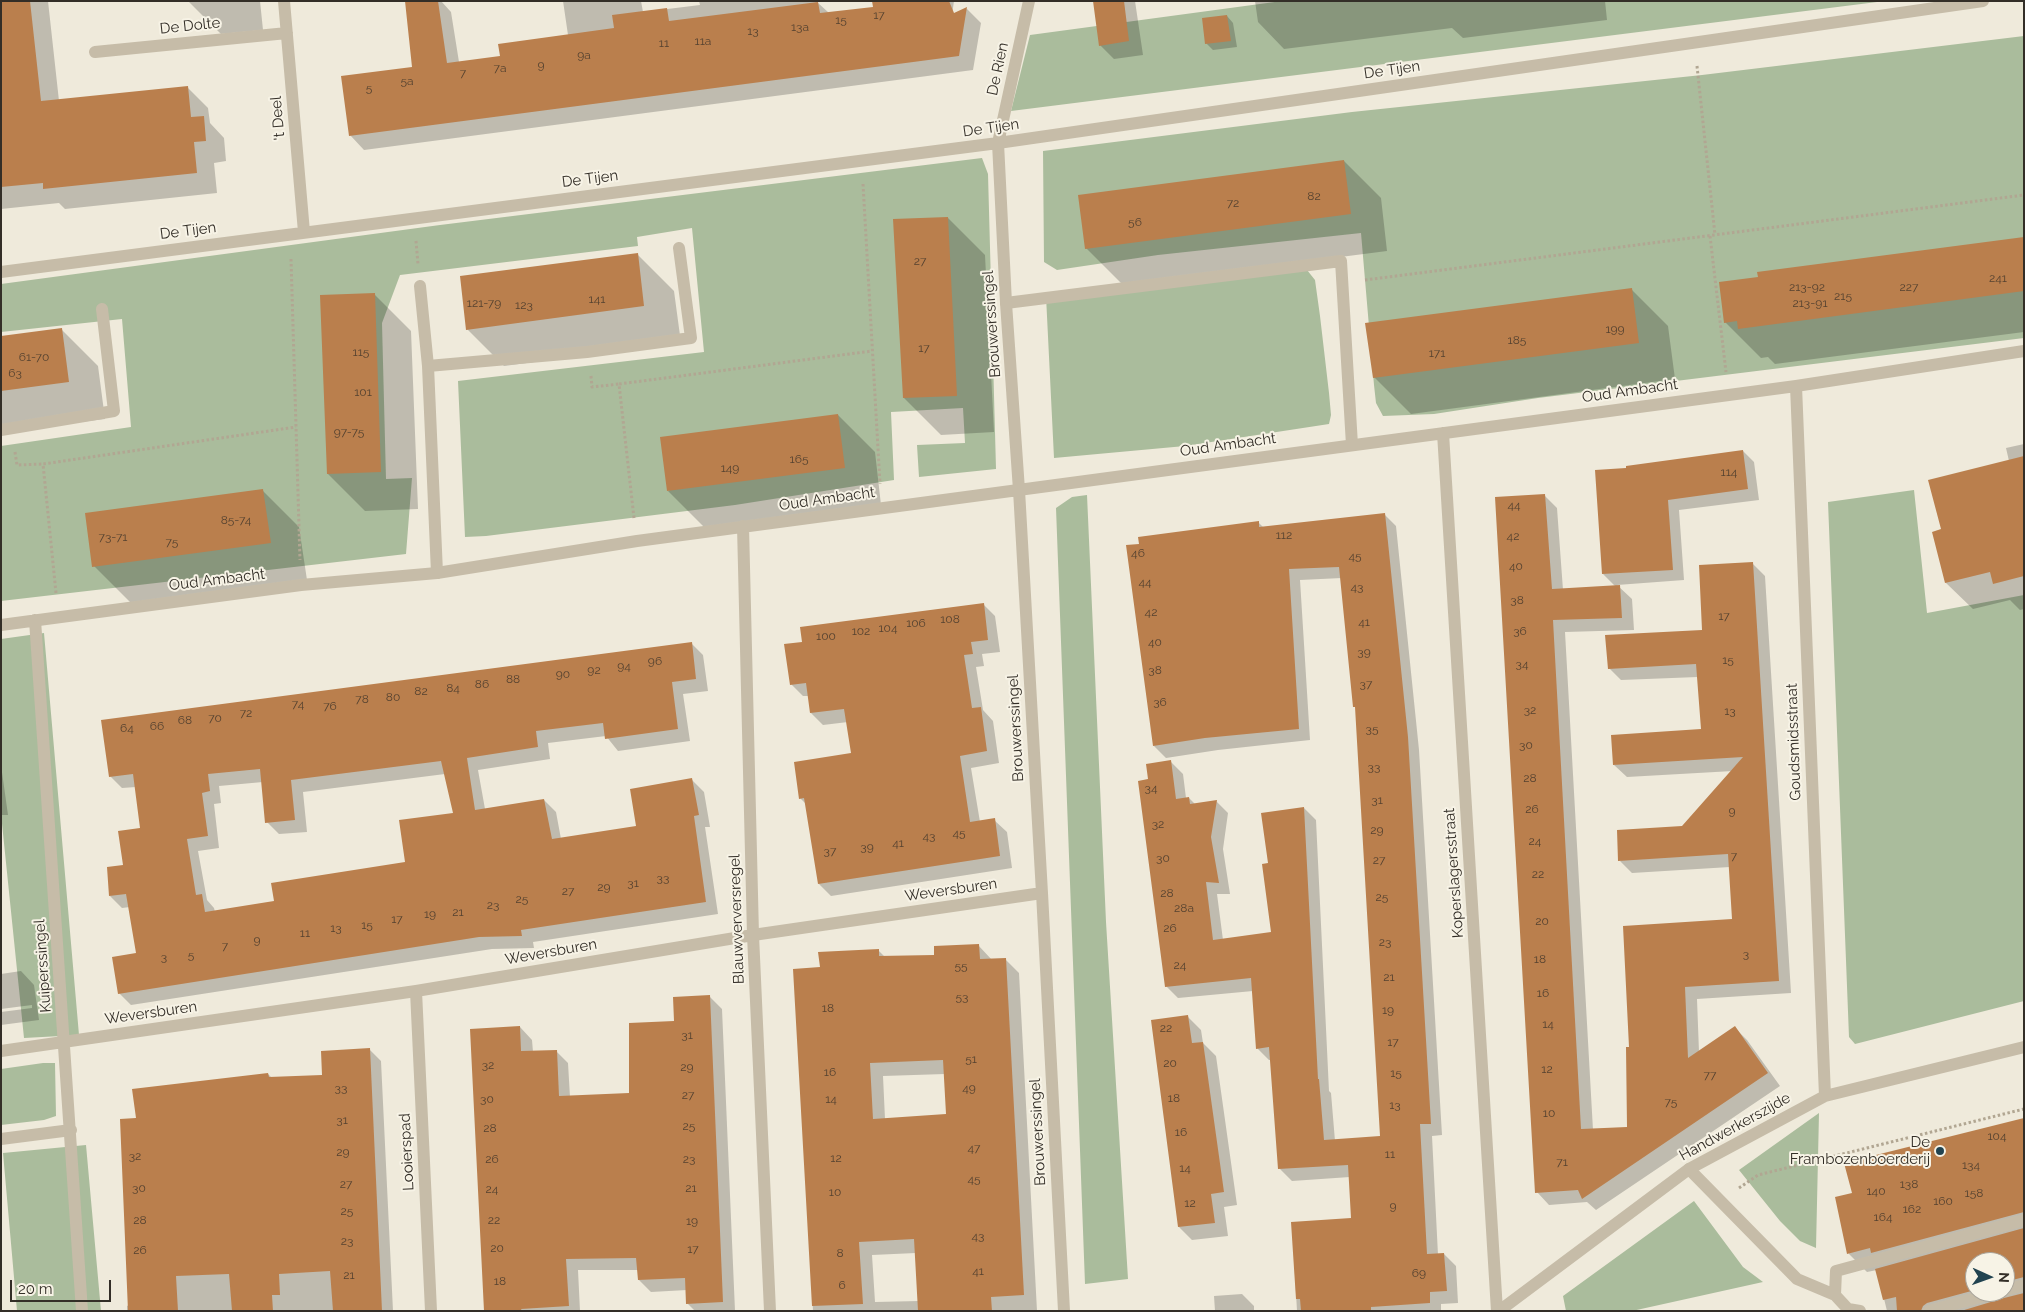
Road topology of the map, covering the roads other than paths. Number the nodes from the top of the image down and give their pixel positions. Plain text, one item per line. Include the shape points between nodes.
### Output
1 (284, 1) edge
2 (1029, 1) edge
3 (1984, 1) edge
4 (287, 33) junction
5 (95, 52) dead end
6 (998, 143) junction
7 (304, 232) junction
8 (679, 248) dead end
9 (1, 272) edge
10 (420, 286) road end
11 (1006, 303) junction
12 (102, 309) dead end
13 (2024, 352) edge
14 (428, 366) junction
15 (1796, 386) junction
16 (6, 429) edge
17 (1443, 433) junction
18 (1352, 445) junction
19 (1019, 490) junction
20 (743, 526) junction
21 (437, 573) junction
22 (34, 620) junction
23 (1, 625) edge
24 (1042, 893) junction
25 (753, 935) junction
26 (416, 991) junction
27 (65, 1042) junction
28 (2024, 1047) edge
29 (1, 1051) edge
30 (1825, 1096) junction
31 (70, 1130) junction
32 (1, 1139) edge
33 (1689, 1169) junction
34 (2024, 1220) edge
35 (1835, 1295) junction
36 (1965, 1301) edge
37 (82, 1311) edge
38 (431, 1311) edge
39 (770, 1311) edge
40 (1064, 1311) edge
41 (1498, 1311) edge
42 (1860, 1311) edge
43 (1930, 1311) edge

1 - 4 street, 't Deel
2 - 6 street, De Rien
3 - 6 street, De Tijen
4 - 5 street, De Dolte
4 - 7 street, 't Deel
6 - 7 street, De Tijen
6 - 11 street, Brouwerssingel
7 - 9 street, De Tijen
8 - 14 street via 691,338 587,352
10 - 14 street
11 - 18 street via 1341,261
11 - 19 street, Brouwerssingel
12 - 16 street via 114,411
13 - 15 street, Oud Ambacht
14 - 21 street
15 - 17 street, Oud Ambacht
15 - 30 street, Goudsmidsstraat
17 - 18 street, Oud Ambacht
17 - 41 street, Koperslagersstraat
18 - 19 street, Oud Ambacht
19 - 20 street, Oud Ambacht
19 - 24 street, Brouwerssingel
20 - 21 street, Oud Ambacht
20 - 25 street, Blauwverversregel
21 - 22 street, Oud Ambacht via 301,585
22 - 23 street, Oud Ambacht
22 - 27 street, Kuiperssingel
24 - 25 street, Weversburen
24 - 40 street, Brouwerssingel
25 - 26 street, Weversburen
25 - 39 street, Blauwverversregel
26 - 27 street, Weversburen
26 - 38 street, Looierspad
27 - 29 street, Weversburen
27 - 31 street, Kuiperssingel
28 - 30 street, Handwerkerszijde
30 - 33 street, Handwerkerszijde
31 - 32 street
31 - 37 street, Kuiperssingel
33 - 35 street via 1797,1279
33 - 41 street, Handwerkerszijde
34 - 35 street via 1836,1270
35 - 42 street via 1848,1309
36 - 43 street

